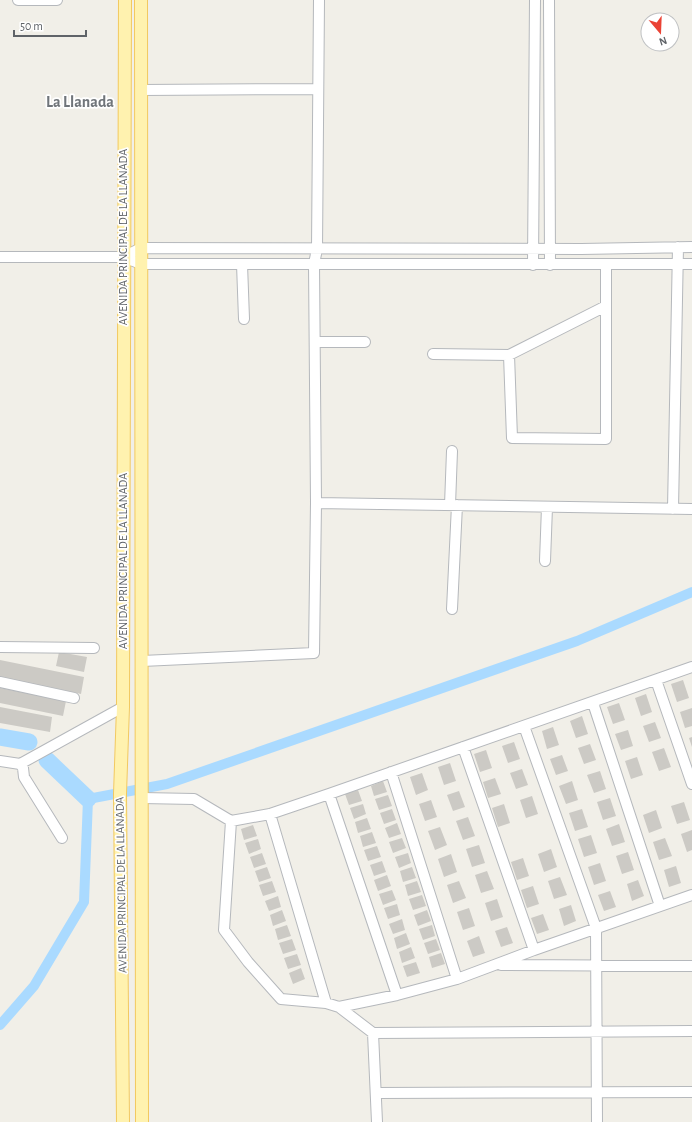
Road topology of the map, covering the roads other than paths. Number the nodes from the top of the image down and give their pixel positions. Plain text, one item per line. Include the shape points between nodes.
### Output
1 (18, 0) edge
2 (57, 0) edge
3 (125, 0) edge
4 (141, 0) edge
5 (319, 0) edge
6 (535, 0) edge
7 (549, 0) edge
8 (141, 90) junction
9 (318, 90) junction
10 (678, 247) junction
11 (692, 247) edge
12 (141, 248) junction
13 (317, 249) junction
14 (533, 249) junction
15 (550, 249) junction
16 (0, 257) edge
17 (123, 257) junction
18 (141, 264) junction
19 (242, 264) junction
20 (314, 264) junction
21 (606, 264) junction
22 (677, 264) junction
23 (692, 264) edge
24 (533, 265) junction
25 (550, 265) junction
26 (606, 306) junction
27 (244, 319) dead end
28 (315, 342) junction
29 (365, 342) dead end
30 (433, 354) dead end
31 (509, 355) junction
32 (452, 451) dead end
33 (316, 503) junction
34 (453, 505) junction
35 (548, 507) junction
36 (673, 509) junction
37 (692, 509) edge
38 (545, 561) dead end
39 (452, 608) dead end
40 (0, 647) edge
41 (94, 648) dead end
42 (142, 661) junction
43 (692, 668) edge
44 (656, 680) junction
45 (0, 682) edge
46 (142, 689) junction
47 (74, 698) dead end
48 (593, 703) junction
49 (122, 707) junction
50 (142, 720) junction
51 (524, 726) junction
52 (463, 747) junction
53 (0, 761) edge
54 (20, 764) junction
55 (391, 772) junction
56 (692, 784) edge
57 (329, 794) junction
58 (142, 798) junction
59 (270, 814) junction
60 (231, 821) junction
61 (62, 838) dead end
62 (692, 895) edge
63 (660, 906) junction
64 (596, 928) junction
65 (534, 950) junction
66 (495, 965) junction
67 (596, 965) junction
68 (692, 966) edge
69 (457, 979) junction
70 (397, 994) junction
71 (326, 1003) junction
72 (338, 1007) junction
73 (692, 1031) edge
74 (596, 1032) junction
75 (374, 1033) junction
76 (597, 1092) junction
77 (692, 1092) edge
78 (376, 1093) junction
79 (123, 1122) edge
80 (142, 1122) edge
81 (377, 1122) edge
82 (597, 1122) edge

1 - 2 street
3 - 17 main road, AVENIDA PRINCIPAL DE LA LLANADA
4 - 8 main road, AVENIDA PRINCIPAL DE LA LLANADA
5 - 9 street
6 - 14 street
7 - 15 street
8 - 9 street
8 - 12 main road, AVENIDA PRINCIPAL DE LA LLANADA
9 - 13 street
10 - 11 street
10 - 15 street
10 - 22 street
12 - 13 street
12 - 17 street
12 - 18 main road, AVENIDA PRINCIPAL DE LA LLANADA
13 - 14 street
13 - 20 street
14 - 15 street
14 - 24 street
15 - 25 street
16 - 17 street
17 - 18 street
17 - 49 main road, AVENIDA PRINCIPAL DE LA LLANADA
18 - 19 street
18 - 42 main road, AVENIDA PRINCIPAL DE LA LLANADA
19 - 20 street
19 - 27 street
20 - 24 street
20 - 28 street
21 - 22 street
21 - 25 street
21 - 26 street
22 - 23 street
22 - 36 street
24 - 25 street
26 - 31 street
26 - 31 street via 606,439 512,438
28 - 29 street
28 - 33 street
30 - 31 street
32 - 34 street
33 - 34 street
33 - 42 street via 314,653
34 - 35 street
34 - 39 street
35 - 36 street
35 - 38 street
36 - 37 street
40 - 41 street
42 - 46 main road, AVENIDA PRINCIPAL DE LA LLANADA
43 - 44 street
44 - 48 street
44 - 56 street
45 - 47 street
46 - 49 main road via 134,701
46 - 50 main road, AVENIDA PRINCIPAL DE LA LLANADA
48 - 51 street
48 - 63 street
49 - 50 main road via 133,709
49 - 54 street
49 - 79 main road, AVENIDA PRINCIPAL DE LA LLANADA via 120,794
50 - 58 main road, AVENIDA PRINCIPAL DE LA LLANADA
51 - 52 street
51 - 64 street
52 - 55 street
52 - 65 street
53 - 54 street
54 - 61 street via 24,777
55 - 57 street
55 - 69 street
57 - 59 street
57 - 70 street
58 - 60 street via 194,799
58 - 80 main road, AVENIDA PRINCIPAL DE LA LLANADA
59 - 60 street
59 - 71 street
60 - 71 street via 224,930 281,999
62 - 63 street
63 - 64 street
64 - 65 street
64 - 67 street
65 - 66 street
66 - 67 street
66 - 69 street
67 - 68 street
67 - 74 street
69 - 70 street
70 - 72 street
71 - 72 street
72 - 75 street
73 - 74 street
74 - 75 street
74 - 76 street
75 - 78 street
76 - 77 street
76 - 78 street
76 - 82 street
78 - 81 street

